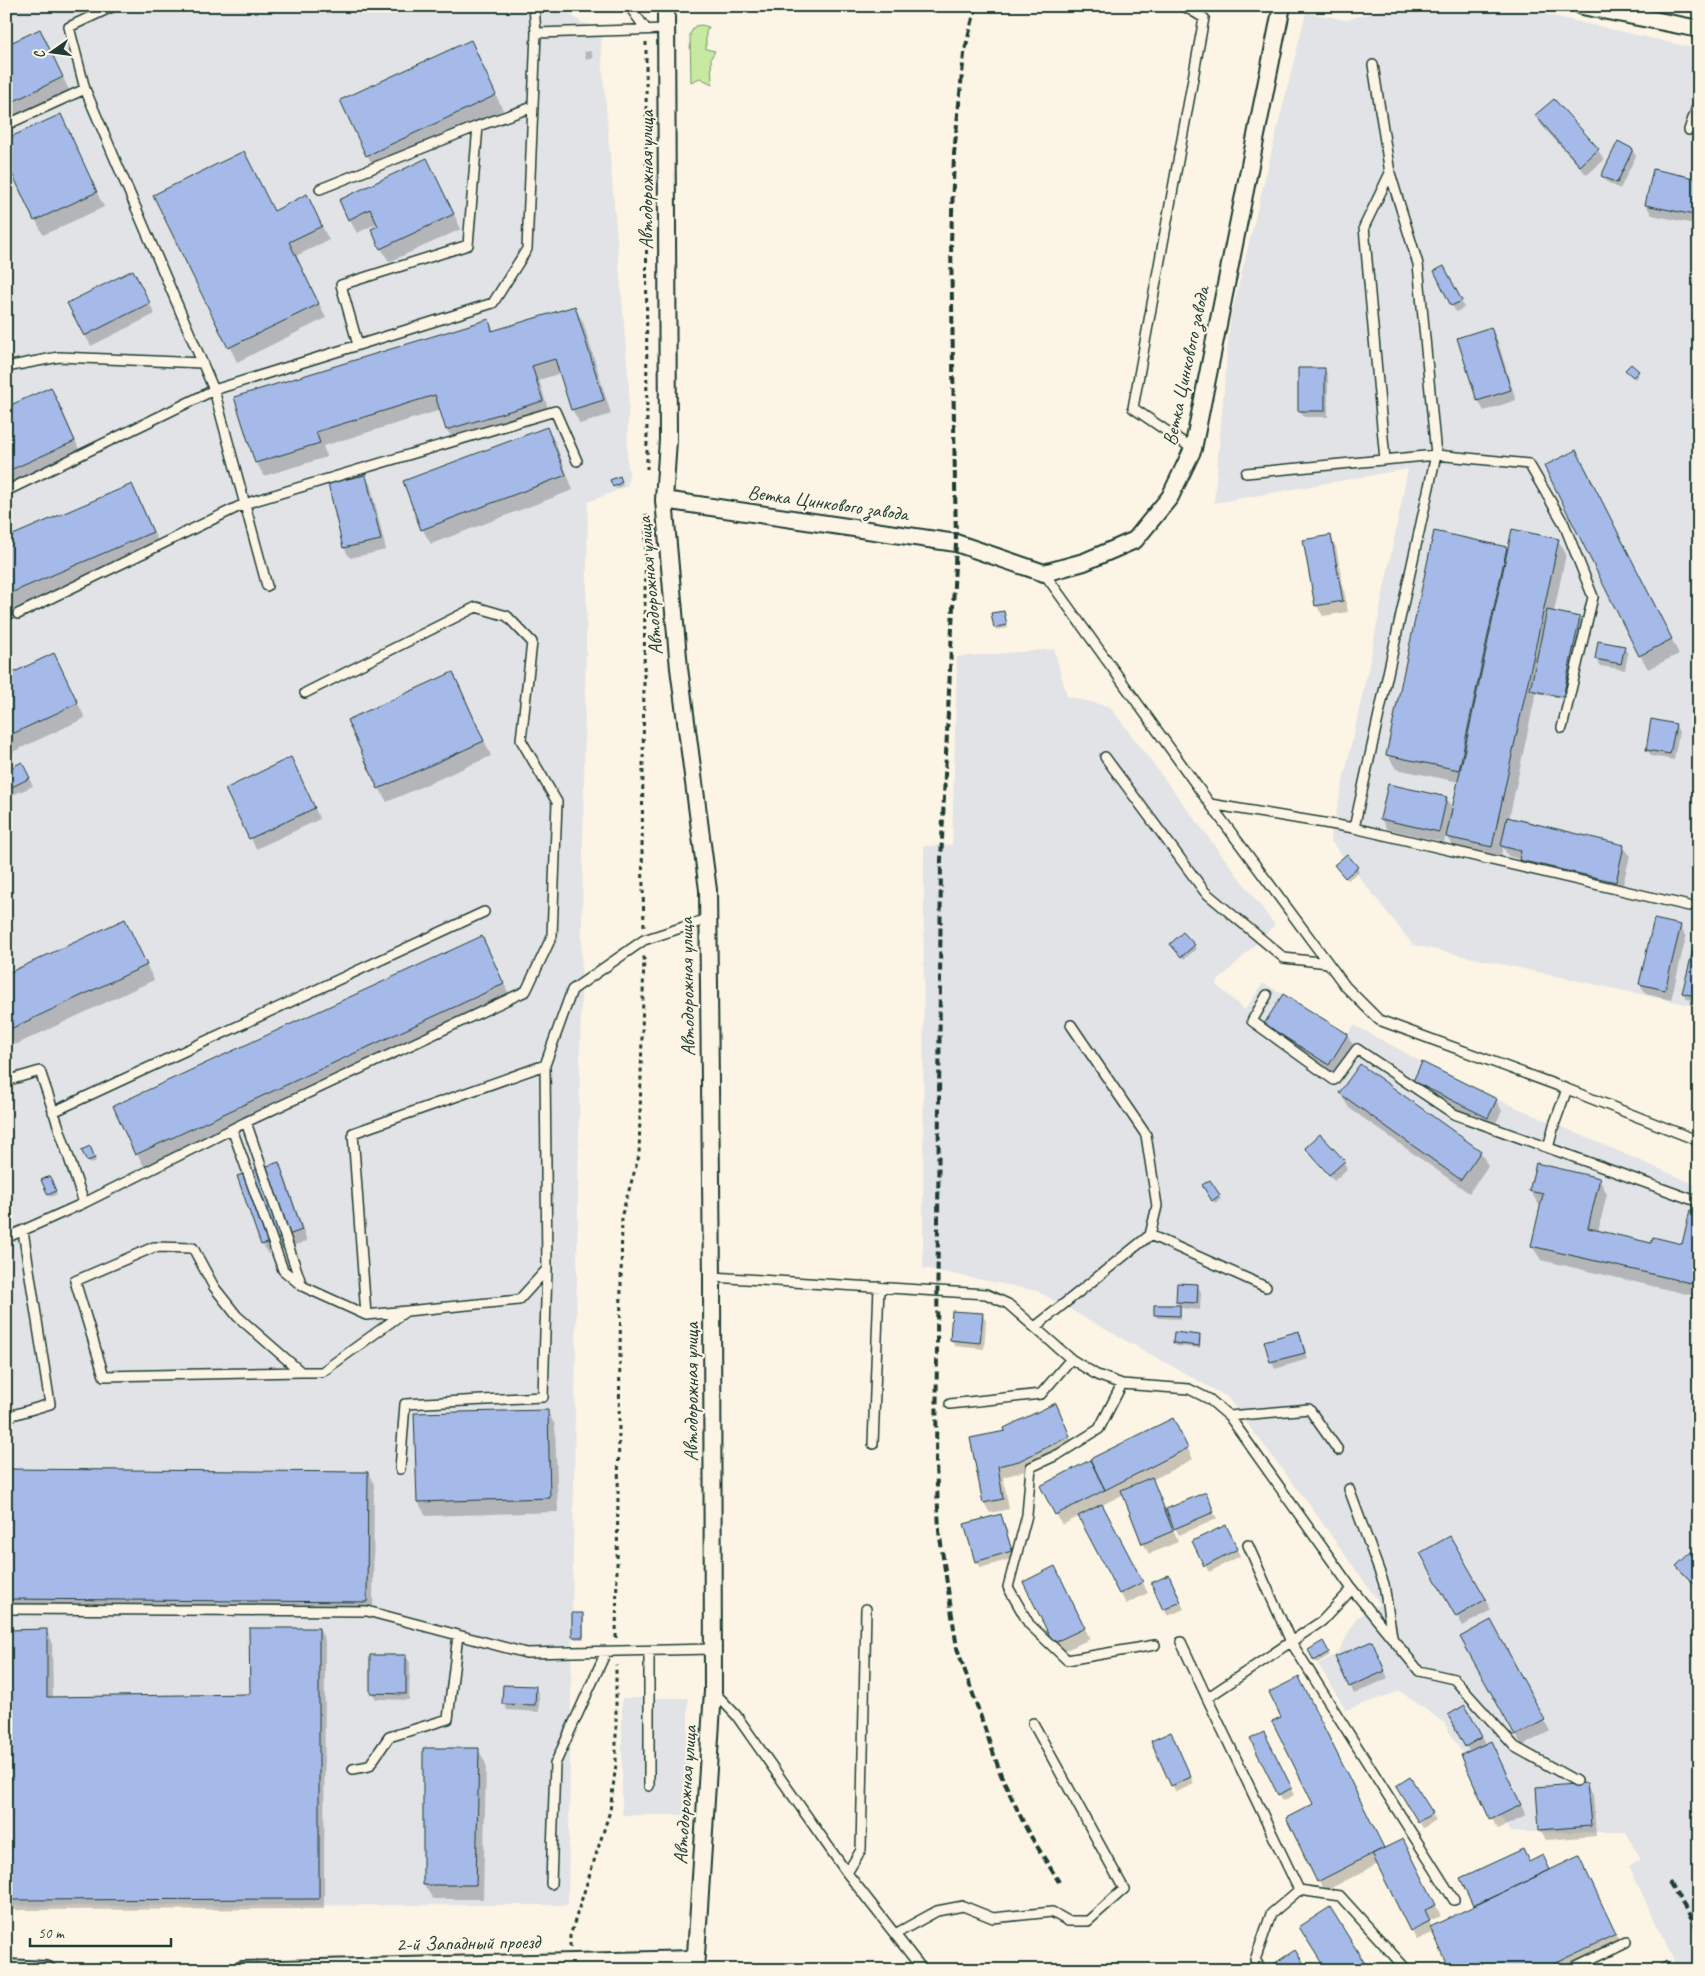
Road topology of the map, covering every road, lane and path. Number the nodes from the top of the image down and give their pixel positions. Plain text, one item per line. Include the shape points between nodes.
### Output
1 (114, 6) edge
2 (534, 6) edge
3 (629, 6) edge
4 (666, 6) edge
5 (1184, 6) edge
6 (1282, 6) edge
7 (1582, 6) edge
8 (646, 29) junction
9 (666, 29) junction
10 (1699, 29) edge
11 (536, 33) junction
12 (1372, 65) dead end
13 (85, 89) junction
14 (1699, 101) edge
15 (533, 107) junction
16 (6, 125) edge
17 (478, 126) junction
18 (1688, 130) dead end
19 (1390, 173) junction
20 (320, 189) dead end
21 (358, 345) junction
22 (202, 363) junction
23 (6, 367) edge
24 (214, 390) junction
25 (1193, 449) junction
26 (1436, 455) junction
27 (1385, 460) junction
28 (577, 461) dead end
29 (647, 471) dead end
30 (1246, 473) dead end
31 (6, 491) edge
32 (664, 500) junction
33 (244, 504) junction
34 (646, 511) dead end
35 (1044, 574) junction
36 (267, 586) dead end
37 (18, 614) dead end
38 (305, 693) dead end
39 (1562, 728) dead end
40 (1105, 757) dead end
41 (1210, 804) junction
42 (1354, 828) junction
43 (1689, 906) dead end
44 (484, 912) dead end
45 (708, 919) junction
46 (644, 940) junction
47 (1328, 963) junction
48 (1267, 995) dead end
49 (1071, 1025) dead end
50 (545, 1064) junction
51 (6, 1081) edge
52 (1567, 1089) junction
53 (53, 1112) junction
54 (246, 1122) junction
55 (232, 1129) junction
56 (1699, 1141) edge
57 (1548, 1148) junction
58 (1699, 1202) edge
59 (84, 1203) junction
60 (23, 1231) junction
61 (1150, 1234) junction
62 (6, 1238) edge
63 (547, 1269) junction
64 (712, 1277) junction
65 (302, 1286) junction
66 (879, 1287) junction
67 (1266, 1287) dead end
68 (406, 1311) junction
69 (366, 1315) junction
70 (1035, 1327) junction
71 (1071, 1359) junction
72 (301, 1372) junction
73 (1122, 1384) junction
74 (950, 1404) dead end
75 (1229, 1416) junction
76 (6, 1417) edge
77 (873, 1444) dead end
78 (1338, 1450) dead end
79 (400, 1470) dead end
80 (1349, 1488) dead end
81 (1248, 1544) dead end
82 (1352, 1589) junction
83 (6, 1609) edge
84 (866, 1609) dead end
85 (458, 1635) junction
86 (1392, 1638) junction
87 (1181, 1642) dead end
88 (1291, 1642) junction
89 (1155, 1645) dead end
90 (713, 1649) junction
91 (649, 1651) junction
92 (606, 1652) junction
93 (616, 1652) junction
94 (713, 1691) junction
95 (1207, 1698) junction
96 (1033, 1723) dead end
97 (353, 1769) dead end
98 (1576, 1781) dead end
99 (649, 1786) dead end
100 (847, 1872) junction
101 (551, 1884) dead end
102 (1299, 1890) junction
103 (1454, 1900) dead end
104 (895, 1934) junction
105 (1626, 1942) dead end
106 (570, 1962) junction
107 (695, 1964) edge
108 (6, 1968) edge
109 (47, 1970) edge
110 (242, 1970) edge
111 (923, 1970) edge
112 (1262, 1970) edge
113 (1407, 1970) edge
114 (1568, 1970) edge

1 - 13 lane via 69,27
2 - 11 lane
3 - 8 lane
4 - 9 street, Автодорожная улица
5 - 25 lane via 1204,18 1133,408
6 - 25 street, Ветка Цинкового завода
7 - 10 street
8 - 9 lane
8 - 11 lane
8 - 29 path
9 - 32 street, Автодорожная улица via 668,440
11 - 15 lane
12 - 19 lane
13 - 16 lane
13 - 22 lane
14 - 18 lane
15 - 17 lane
15 - 21 lane via 527,249 493,303
17 - 20 lane
17 - 21 lane via 468,245 341,285
19 - 26 lane via 1418,264
19 - 27 lane via 1364,226
21 - 24 lane
22 - 23 lane via 59,358
22 - 24 lane
24 - 31 lane
24 - 33 lane
25 - 35 street, Ветка Цинкового завода via 1170,497 1135,540 1084,562
26 - 27 lane
26 - 39 lane via 1529,464 1564,524 1593,597
26 - 42 lane
27 - 30 lane
28 - 33 lane via 555,411
32 - 35 street, Ветка Цинкового завода via 956,543
32 - 45 street, Автодорожная улица via 679,668 708,890
33 - 36 lane
33 - 37 lane
34 - 46 path
35 - 41 lane
38 - 54 lane via 476,607 508,616 532,642 521,740 557,802 552,936 526,991
40 - 47 lane via 1205,892 1284,958
41 - 42 lane
41 - 47 lane
42 - 43 lane
44 - 53 lane
45 - 46 lane
45 - 64 street, Автодорожная улица
46 - 50 lane via 572,990
46 - 93 path via 639,1156 622,1214
47 - 52 lane via 1346,987 1379,1020
48 - 57 lane via 1252,1021 1334,1080 1357,1049 1454,1114
49 - 61 lane via 1146,1135 1157,1206
50 - 63 lane
50 - 69 lane via 353,1132
51 - 53 lane via 40,1071
52 - 56 lane
52 - 57 lane
53 - 59 lane
54 - 55 lane
54 - 65 lane
55 - 59 lane
55 - 65 lane via 283,1270
57 - 58 lane
59 - 60 lane
60 - 62 lane
60 - 76 lane via 50,1404
61 - 67 lane
61 - 70 lane
63 - 68 lane via 519,1300
63 - 79 lane via 543,1398 405,1404
64 - 66 lane
64 - 90 street, Автодорожная улица
65 - 69 lane
66 - 70 lane via 986,1294 1008,1304
66 - 77 lane
68 - 69 lane
68 - 72 lane via 322,1372
70 - 71 lane
71 - 73 lane
71 - 74 lane via 1041,1394
72 - 72 lane via 104,1376 75,1281 154,1247 193,1248 214,1286 237,1316
73 - 75 lane via 1189,1389
73 - 89 lane via 1099,1429 1032,1467 1027,1515 1008,1587 1028,1624 1067,1660
75 - 78 lane via 1309,1409
75 - 82 lane
80 - 86 lane via 1384,1584
81 - 88 lane
82 - 86 lane
82 - 88 lane via 1322,1621
83 - 85 lane via 367,1611
84 - 100 lane via 861,1850
85 - 92 lane via 526,1653
85 - 97 lane via 448,1720 389,1737 369,1766
86 - 98 lane via 1419,1672 1454,1679 1515,1747
87 - 95 lane
88 - 95 lane
88 - 103 lane
90 - 91 lane
90 - 94 street, Автодорожная улица
91 - 93 lane
91 - 99 lane
92 - 93 lane
92 - 101 lane via 555,1764
93 - 106 path via 616,1764 610,1811 570,1936
94 - 100 lane via 736,1714
94 - 107 street, Автодорожная улица
95 - 102 lane
96 - 104 lane via 1124,1889 1088,1921 1068,1921 1052,1912 993,1918 964,1906 937,1911
100 - 104 lane
102 - 112 lane via 1271,1914 1255,1960
102 - 113 lane via 1340,1896
104 - 111 lane
105 - 114 lane
106 - 107 street, 2-й Западный проезд
106 - 110 street, 2-й Западный проезд
108 - 109 street

